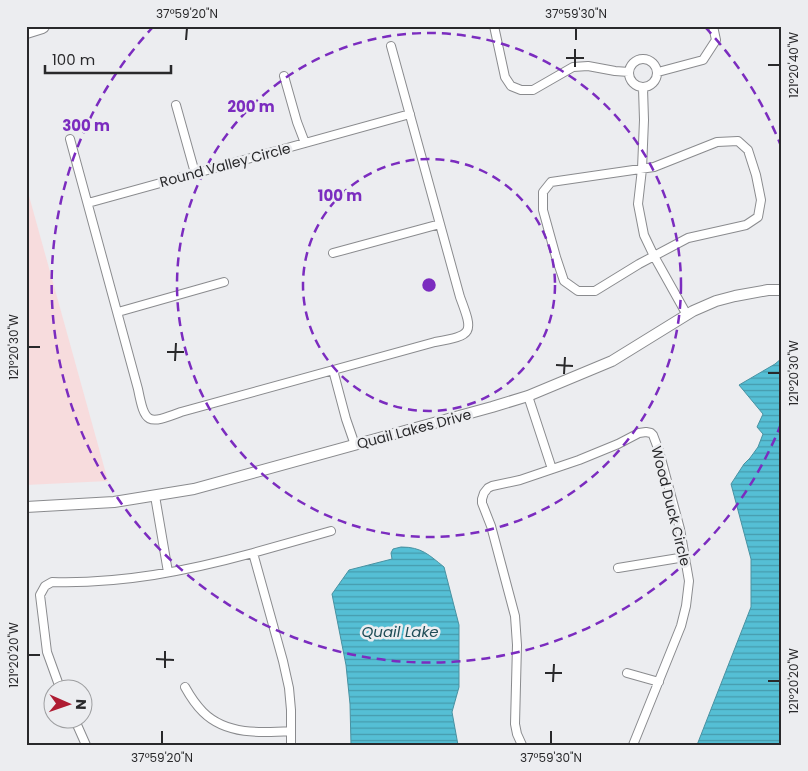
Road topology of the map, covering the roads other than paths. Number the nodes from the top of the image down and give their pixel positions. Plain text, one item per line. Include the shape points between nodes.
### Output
1 (42, 26) edge
2 (494, 26) edge
3 (713, 26) edge
4 (26, 31) edge
5 (391, 46) dead end
6 (629, 72) junction
7 (658, 72) junction
8 (284, 76) dead end
9 (643, 88) junction
10 (176, 105) dead end
11 (410, 114) junction
12 (70, 139) dead end
13 (305, 143) junction
14 (642, 169) junction
15 (195, 173) junction
16 (88, 203) junction
17 (440, 224) junction
18 (334, 253) dead end
19 (654, 256) junction
20 (224, 282) dead end
21 (782, 290) edge
22 (118, 312) junction
23 (687, 315) junction
24 (333, 370) junction
25 (528, 396) junction
26 (355, 445) junction
27 (552, 469) junction
28 (155, 496) junction
29 (26, 507) edge
30 (331, 531) dead end
31 (253, 554) junction
32 (685, 557) junction
33 (618, 568) dead end
34 (168, 572) junction
35 (627, 673) dead end
36 (57, 678) edge
37 (659, 682) junction
38 (185, 687) dead end
39 (78, 728) edge
40 (291, 732) junction
41 (86, 745) edge
42 (291, 745) edge
43 (522, 745) edge
44 (633, 745) edge

1 - 4 highway
2 - 6 street via 505,77 511,86 520,90 533,90 573,66
3 - 7 street via 716,40 703,60
5 - 11 street
6 - 7 street via 636,60 646,59
6 - 9 street via 634,85
7 - 9 street via 655,81
8 - 13 street
9 - 14 street
10 - 15 street
11 - 13 street, Round Valley Circle
11 - 17 street
12 - 16 street
13 - 15 street, Round Valley Circle
14 - 19 street via 638,204 644,235
14 - 19 street via 716,142 738,141 748,150 761,200 758,217 746,224 688,238
14 - 19 street via 551,182 543,192 543,210 564,281 578,291 595,291
15 - 16 street, Round Valley Circle
16 - 22 street
17 - 18 street
17 - 24 street via 469,323 467,332 456,338
19 - 23 street
20 - 22 street
21 - 23 main road, Quail Lakes Drive via 734,296
22 - 24 street via 142,410 151,419 158,420
23 - 25 main road, Quail Lakes Drive via 612,361
24 - 26 street
25 - 26 main road, Quail Lakes Drive
25 - 27 street
26 - 28 main road, Quail Lakes Drive via 194,489
27 - 32 street, Wood Duck Circle via 639,433 651,433 659,451
27 - 43 street, Wood Duck Circle via 492,486 482,499 514,616 517,645 515,724
28 - 29 main road, Quail Lakes Drive
28 - 34 street
30 - 31 street
31 - 34 street
31 - 40 street via 284,661
32 - 33 street
32 - 37 street, Wood Duck Circle via 689,581 686,606
34 - 36 street via 112,580 52,582 45,586 40,595 48,652
35 - 37 street
37 - 44 street, Wood Duck Circle
38 - 40 street via 202,712 224,726 250,732
39 - 41 street
40 - 42 street

